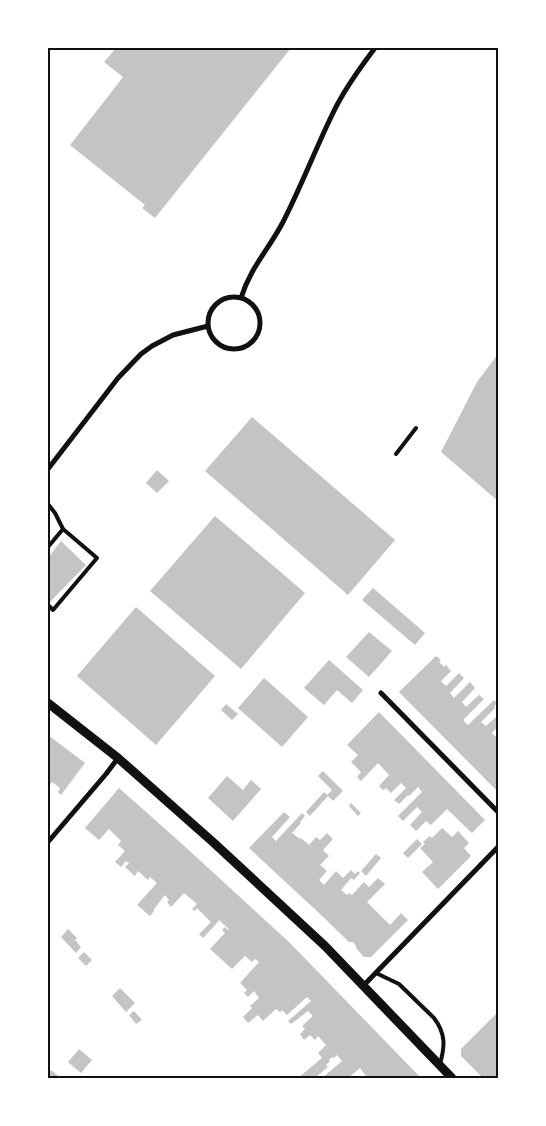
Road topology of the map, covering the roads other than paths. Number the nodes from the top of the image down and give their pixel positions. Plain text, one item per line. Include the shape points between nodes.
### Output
1 (375, 48) edge
2 (241, 298) junction
3 (208, 326) junction
4 (416, 428) dead end
5 (396, 454) dead end
6 (48, 469) edge
7 (48, 504) edge
8 (63, 529) junction
9 (48, 547) edge
10 (48, 605) edge
11 (381, 693) dead end
12 (48, 703) edge
13 (118, 758) junction
14 (498, 812) edge
15 (48, 842) edge
16 (498, 847) edge
17 (376, 973) junction
18 (363, 986) junction
19 (440, 1066) junction
20 (452, 1078) edge

1 - 2 street via 333,114 288,213 254,269
2 - 3 street via 225,299 215,306 208,318
2 - 3 street via 255,308 260,321 257,334 249,344 237,349 224,347 213,339
3 - 6 street via 173,335 141,354 118,378
4 - 5 lane
7 - 8 lane
8 - 9 lane
8 - 10 lane via 97,558 53,610
11 - 14 street
12 - 13 street
13 - 15 street
13 - 18 street via 325,946
16 - 17 street
17 - 18 street
17 - 19 lane via 399,984 434,1018 443,1037
18 - 19 street
19 - 20 street

